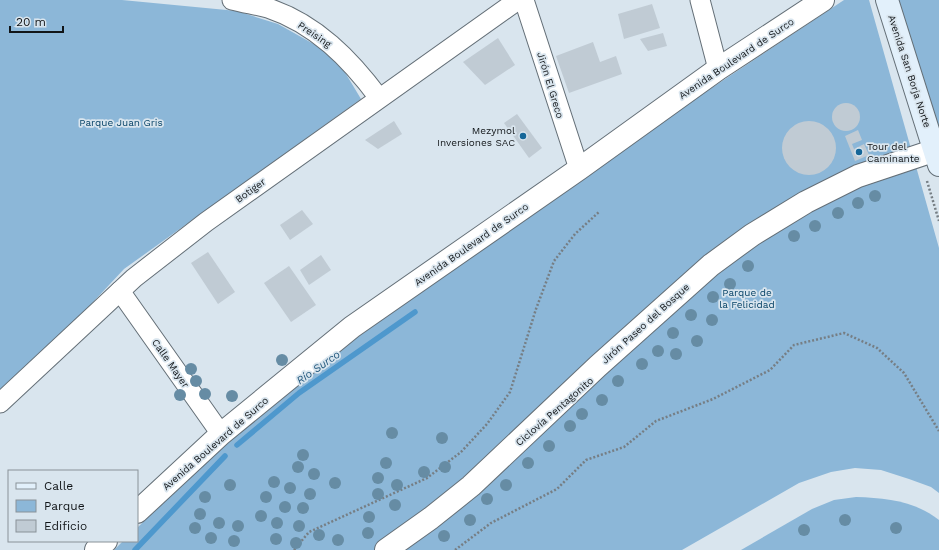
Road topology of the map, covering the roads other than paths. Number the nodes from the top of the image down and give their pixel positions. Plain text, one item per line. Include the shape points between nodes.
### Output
1 (232, 0) edge
2 (518, 0) edge
3 (524, 0) edge
4 (700, 0) edge
5 (823, 0) edge
6 (887, 0) edge
7 (718, 68) junction
8 (379, 98) junction
9 (935, 160) edge
10 (579, 169) junction
11 (120, 291) junction
12 (0, 403) edge
13 (221, 434) junction
14 (138, 511) edge
15 (105, 542) edge
16 (96, 550) edge
17 (386, 550) edge

1 - 8 street, Preising via 268,8 301,23 347,58
2 - 8 street, Botiger
3 - 10 street, Jirón El Greco
4 - 7 street
5 - 7 street, Avenida Boulevard de Surco
6 - 9 main road, Avenida San Borja Norte
7 - 10 street, Avenida Boulevard de Surco
8 - 11 street, Botiger via 206,222
9 - 17 street, Jirón Paseo del Bosque via 858,176 806,202 752,235 710,265 472,486
10 - 13 street, Avenida Boulevard de Surco via 352,327
11 - 12 street, Botiger
11 - 13 street, Calle Mayer
13 - 14 street, Avenida Boulevard de Surco
15 - 16 street

